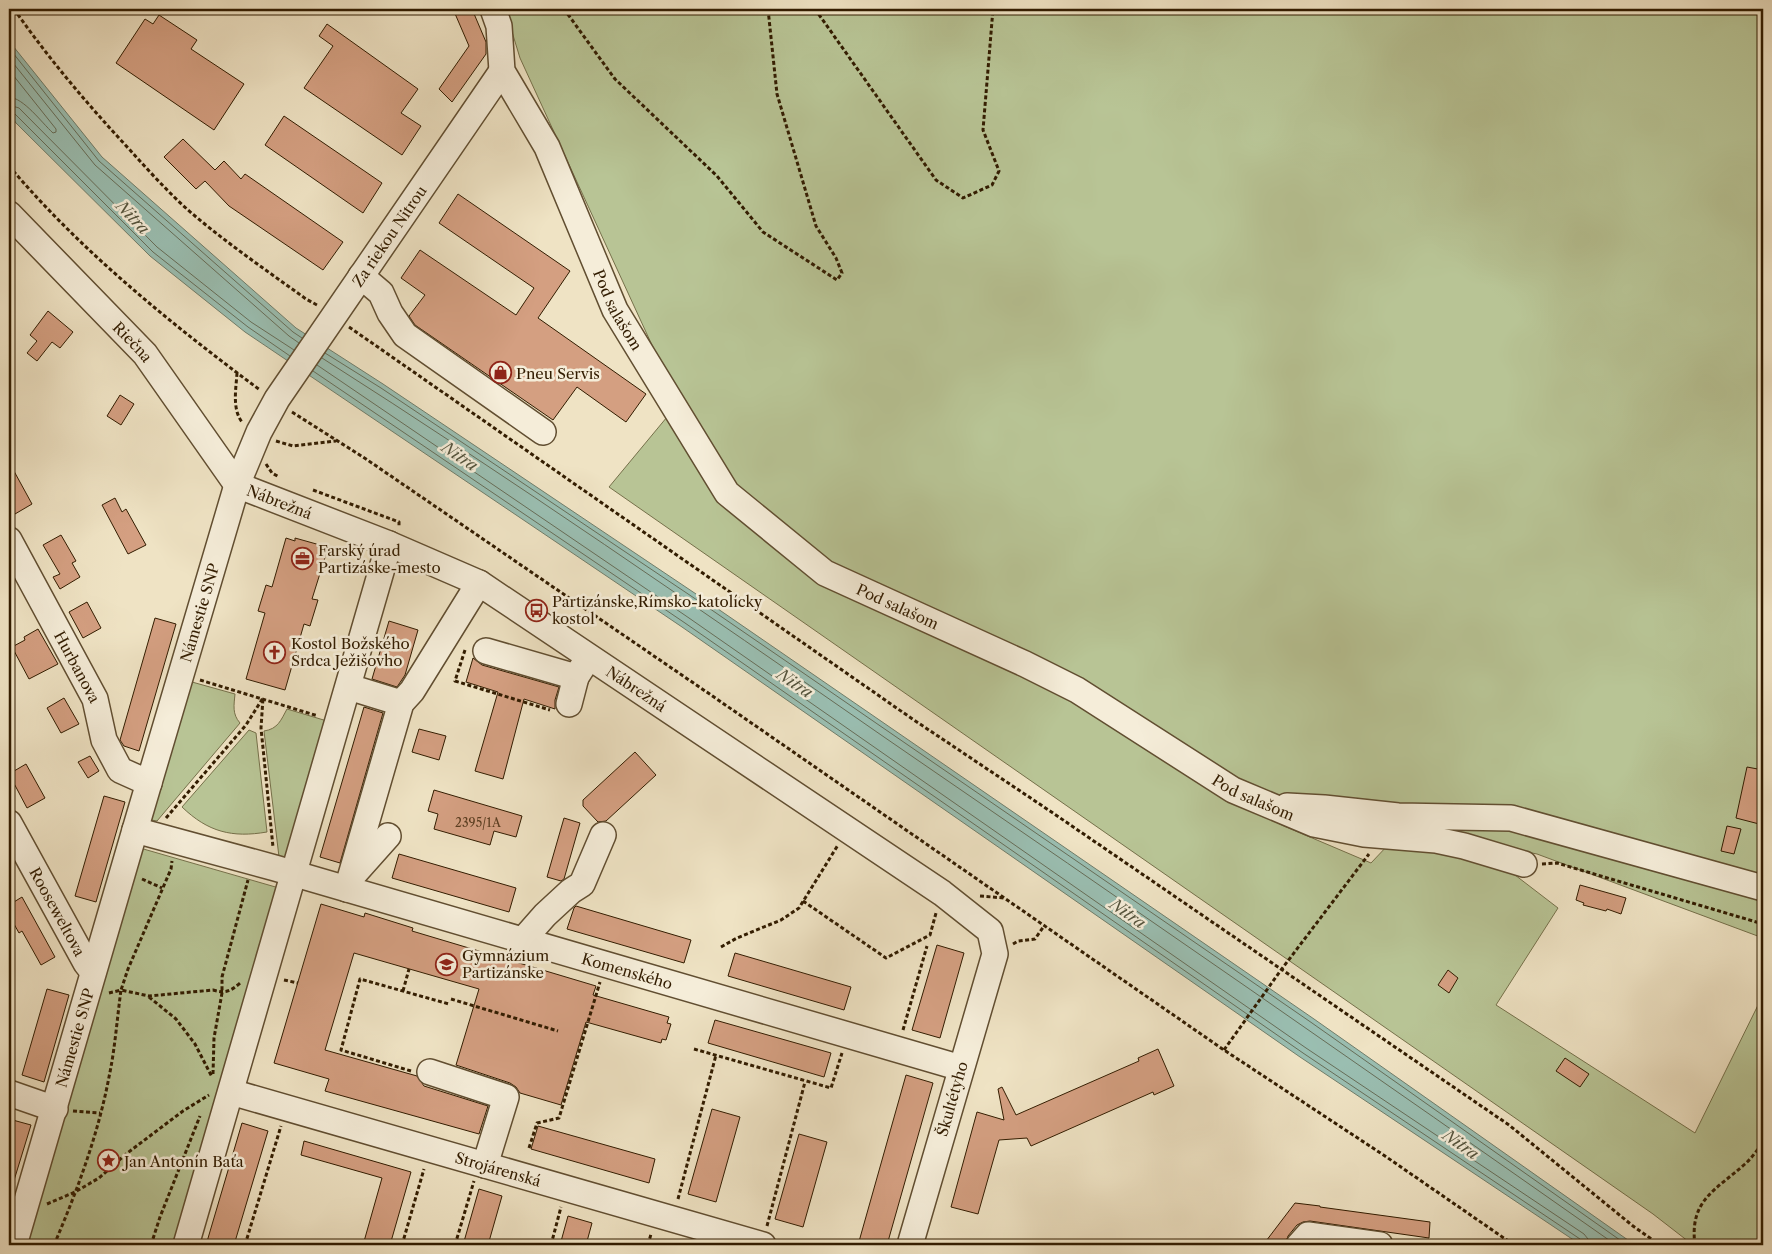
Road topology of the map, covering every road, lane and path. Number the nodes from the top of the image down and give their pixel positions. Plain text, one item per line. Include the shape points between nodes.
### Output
1 (14, 9) edge
2 (493, 9) edge
3 (564, 9) edge
4 (768, 9) edge
5 (815, 9) edge
6 (993, 9) edge
7 (502, 71) junction
8 (9, 166) edge
9 (9, 214) edge
10 (361, 276) junction
11 (331, 321) junction
12 (237, 373) junction
13 (276, 400) junction
14 (246, 425) dead end
15 (543, 432) dead end
16 (270, 438) dead end
17 (336, 441) junction
18 (267, 455) dead end
19 (282, 479) dead end
20 (237, 485) junction
21 (309, 489) dead end
22 (394, 539) junction
23 (9, 540) edge
24 (479, 583) junction
25 (476, 649) joint
26 (582, 667) junction
27 (192, 678) dead end
28 (349, 687) junction
29 (262, 698) junction
30 (401, 703) junction
31 (569, 704) joint
32 (339, 722) junction
33 (149, 783) junction
34 (1272, 806) junction
35 (9, 824) edge
36 (848, 830) junction
37 (1384, 834) junction
38 (155, 835) junction
39 (603, 835) dead end
40 (388, 836) dead end
41 (1524, 864) joint
42 (274, 868) junction
43 (140, 878) dead end
44 (348, 884) junction
45 (162, 888) junction
46 (1763, 888) edge
47 (803, 902) junction
48 (1763, 924) edge
49 (1044, 926) junction
50 (930, 935) dead end
51 (1035, 939) dead end
52 (523, 940) junction
53 (927, 946) dead end
54 (721, 948) dead end
55 (996, 954) joint
56 (409, 969) dead end
57 (1281, 970) junction
58 (93, 972) junction
59 (602, 973) dead end
60 (244, 979) dead end
61 (121, 990) junction
62 (403, 991) junction
63 (222, 993) junction
64 (102, 995) dead end
65 (149, 996) junction
66 (450, 999) dead end
67 (449, 1004) dead end
68 (558, 1031) dead end
69 (694, 1049) dead end
70 (897, 1049) junction
71 (1224, 1050) junction
72 (842, 1052) dead end
73 (716, 1055) junction
74 (962, 1068) junction
75 (425, 1072) joint
76 (805, 1082) junction
77 (9, 1094) edge
78 (217, 1095) junction
79 (286, 1108) junction
80 (55, 1109) junction
81 (202, 1112) dead end
82 (100, 1113) junction
83 (1763, 1142) edge
84 (528, 1148) dead end
85 (430, 1149) junction
86 (482, 1164) junction
87 (567, 1189) junction
88 (75, 1192) junction
89 (41, 1207) dead end
90 (672, 1219) junction
91 (14, 1245) edge
92 (54, 1245) edge
93 (151, 1245) edge
94 (186, 1245) edge
95 (245, 1245) edge
96 (402, 1245) edge
97 (456, 1245) edge
98 (551, 1245) edge
99 (763, 1245) edge
100 (910, 1245) edge
101 (1299, 1245) edge
102 (1380, 1245) edge
103 (1514, 1245) edge
104 (1660, 1245) edge
105 (1695, 1245) edge

1 - 11 path via 81,97 186,208 241,252 323,308
2 - 7 street via 499,26
3 - 4 path via 615,79 717,176 763,232 837,280 842,273 816,226 777,94
5 - 6 path via 936,180 963,198 992,185 999,171 983,130
7 - 10 street, Za riekou Nitrou
7 - 34 street, Pod salašom via 547,147 615,310 727,493 825,573 1077,690 1233,790
8 - 12 path via 63,226 113,273
9 - 20 street, Riečna via 145,354
10 - 11 street, Za riekou Nitrou
10 - 15 street via 381,293 405,335
11 - 13 street, Za riekou Nitrou
11 - 57 path
12 - 13 path
12 - 14 path via 237,416
13 - 17 path
13 - 20 street, Námestie SNP
16 - 17 path via 293,446
17 - 49 path via 719,700
18 - 19 path via 266,463 272,473
20 - 22 street, Nábrežná
20 - 33 street, Námestie SNP
21 - 22 path via 400,522
22 - 24 street, Nábrežná
22 - 28 street
23 - 33 street, Hurbanova via 95,699 104,740 120,770
24 - 26 street, Nábrežná
24 - 30 street
25 - 26 street
25 - 31 path via 455,681 559,713
26 - 31 street
26 - 36 street, Nábrežná
27 - 29 path
28 - 30 street
28 - 32 street
29 - 32 path
29 - 38 path via 246,725 160,825
29 - 42 path via 261,728
30 - 44 street
32 - 42 street
33 - 38 street, Námestie SNP
34 - 37 street, Pod salašom via 1314,824 1364,834
34 - 46 street via 1398,816 1510,818
35 - 58 street, Rooseweltova
36 - 47 path
36 - 55 street, Nábrežná via 942,893 990,931
37 - 41 street, Pod salašom via 1436,840
37 - 57 path
38 - 42 street
38 - 45 path via 171,869
38 - 58 street, Námestie SNP
39 - 52 street via 582,884 545,915
40 - 44 street
41 - 48 path via 1557,863
42 - 44 street, Komenského
42 - 63 path via 222,977
42 - 78 street
43 - 45 path
44 - 52 street, Komenského
45 - 61 path
47 - 50 path via 886,958
47 - 54 path via 781,920
49 - 51 path
49 - 71 path
52 - 70 street, Komenského
53 - 70 path
55 - 74 street, Škultétyho
56 - 62 path
57 - 71 path
57 - 104 path via 1509,1125
58 - 80 street, Námestie SNP
59 - 84 path via 559,1118 537,1123
60 - 63 path via 233,989
61 - 64 path
61 - 65 path
61 - 82 path via 109,1077
62 - 67 path
62 - 75 path via 360,979 341,1050
63 - 65 path via 213,990
63 - 65 path via 214,1038 213,1078 196,1044 176,1019
66 - 68 path
69 - 73 path
70 - 74 street, Komenského
71 - 103 path
72 - 76 path via 830,1088
73 - 76 path
73 - 90 path
74 - 100 street, Škultétyho
75 - 86 street via 506,1097
76 - 99 path
77 - 80 street
78 - 79 street, Strojárenská
78 - 88 path via 183,1111 99,1178
78 - 94 street
79 - 85 street, Strojárenská
79 - 95 path
80 - 82 path
80 - 91 street, Námestie SNP
81 - 93 path
82 - 88 path
83 - 105 path via 1747,1162 1700,1205 1694,1228
85 - 86 street, Strojárenská
85 - 96 path
86 - 87 street, Strojárenská
86 - 97 path
87 - 90 street, Strojárenská
87 - 98 path
88 - 89 path
88 - 92 path
90 - 99 street, Strojárenská
101 - 102 street via 1308,1235

